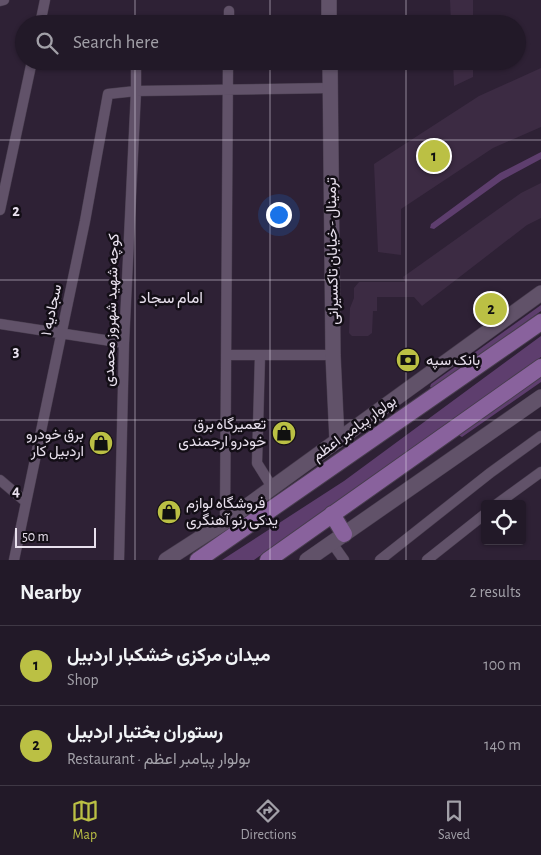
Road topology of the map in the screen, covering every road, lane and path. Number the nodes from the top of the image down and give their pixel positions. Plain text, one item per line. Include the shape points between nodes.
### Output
1 (4, 0) edge
2 (45, 0) edge
3 (329, 0) edge
4 (0, 1) edge
5 (229, 11) dead end
6 (42, 15) edge
7 (229, 15) edge
8 (329, 15) edge
9 (30, 70) edge
10 (136, 70) edge
11 (228, 70) edge
12 (330, 70) edge
13 (228, 88) junction
14 (330, 88) junction
15 (136, 91) junction
16 (0, 210) edge
17 (541, 294) edge
18 (541, 322) edge
19 (0, 324) edge
20 (61, 334) junction
21 (124, 344) junction
22 (226, 355) junction
23 (260, 355) junction
24 (334, 355) junction
25 (541, 367) edge
26 (541, 397) edge
27 (541, 436) edge
28 (337, 441) junction
29 (541, 472) edge
30 (0, 480) edge
31 (272, 487) junction
32 (502, 500) edge
33 (26, 502) junction
34 (332, 514) junction
35 (481, 517) edge
36 (225, 522) junction
37 (338, 538) junction
38 (309, 559) edge
39 (14, 560) edge
40 (119, 560) edge
41 (166, 560) edge
42 (198, 560) edge
43 (268, 560) edge
44 (344, 560) edge
45 (380, 560) edge
46 (427, 560) edge

1 - 4 street
2 - 6 street
3 - 8 main road
5 - 7 street
9 - 16 street
10 - 15 street, کوچه شهید شهروز محمدی
11 - 13 street
12 - 14 main road, ترمینال - خیابان تاکسیرانی
13 - 14 street
13 - 15 street
13 - 22 street
14 - 24 main road, ترمینال - خیابان تاکسیرانی
15 - 20 street, سجادیه ۱ via 108,94
15 - 21 street, کوچه شهید شهروز محمدی
17 - 28 main road, بولوار پیامبر اعظم
18 - 42 main road, بولوار پیامبر اعظم
19 - 20 street
20 - 21 street
20 - 33 street, سجادیه ۱
21 - 40 street, کوچه شهید شهروز محمدی
22 - 23 street
22 - 36 street
23 - 24 street
23 - 31 street via 257,463
24 - 28 main road, ترمینال - خیابان تاکسیرانی
25 - 34 main road
26 - 37 main road
27 - 45 street
28 - 31 main road, بولوار پیامبر اعظم
29 - 32 street
30 - 33 street
31 - 36 main road, بولوار پیامبر اعظم
33 - 39 street, سجادیه ۱
34 - 37 main road
34 - 43 main road
35 - 46 street
36 - 41 main road, بولوار پیامبر اعظم
37 - 38 main road
37 - 44 street

